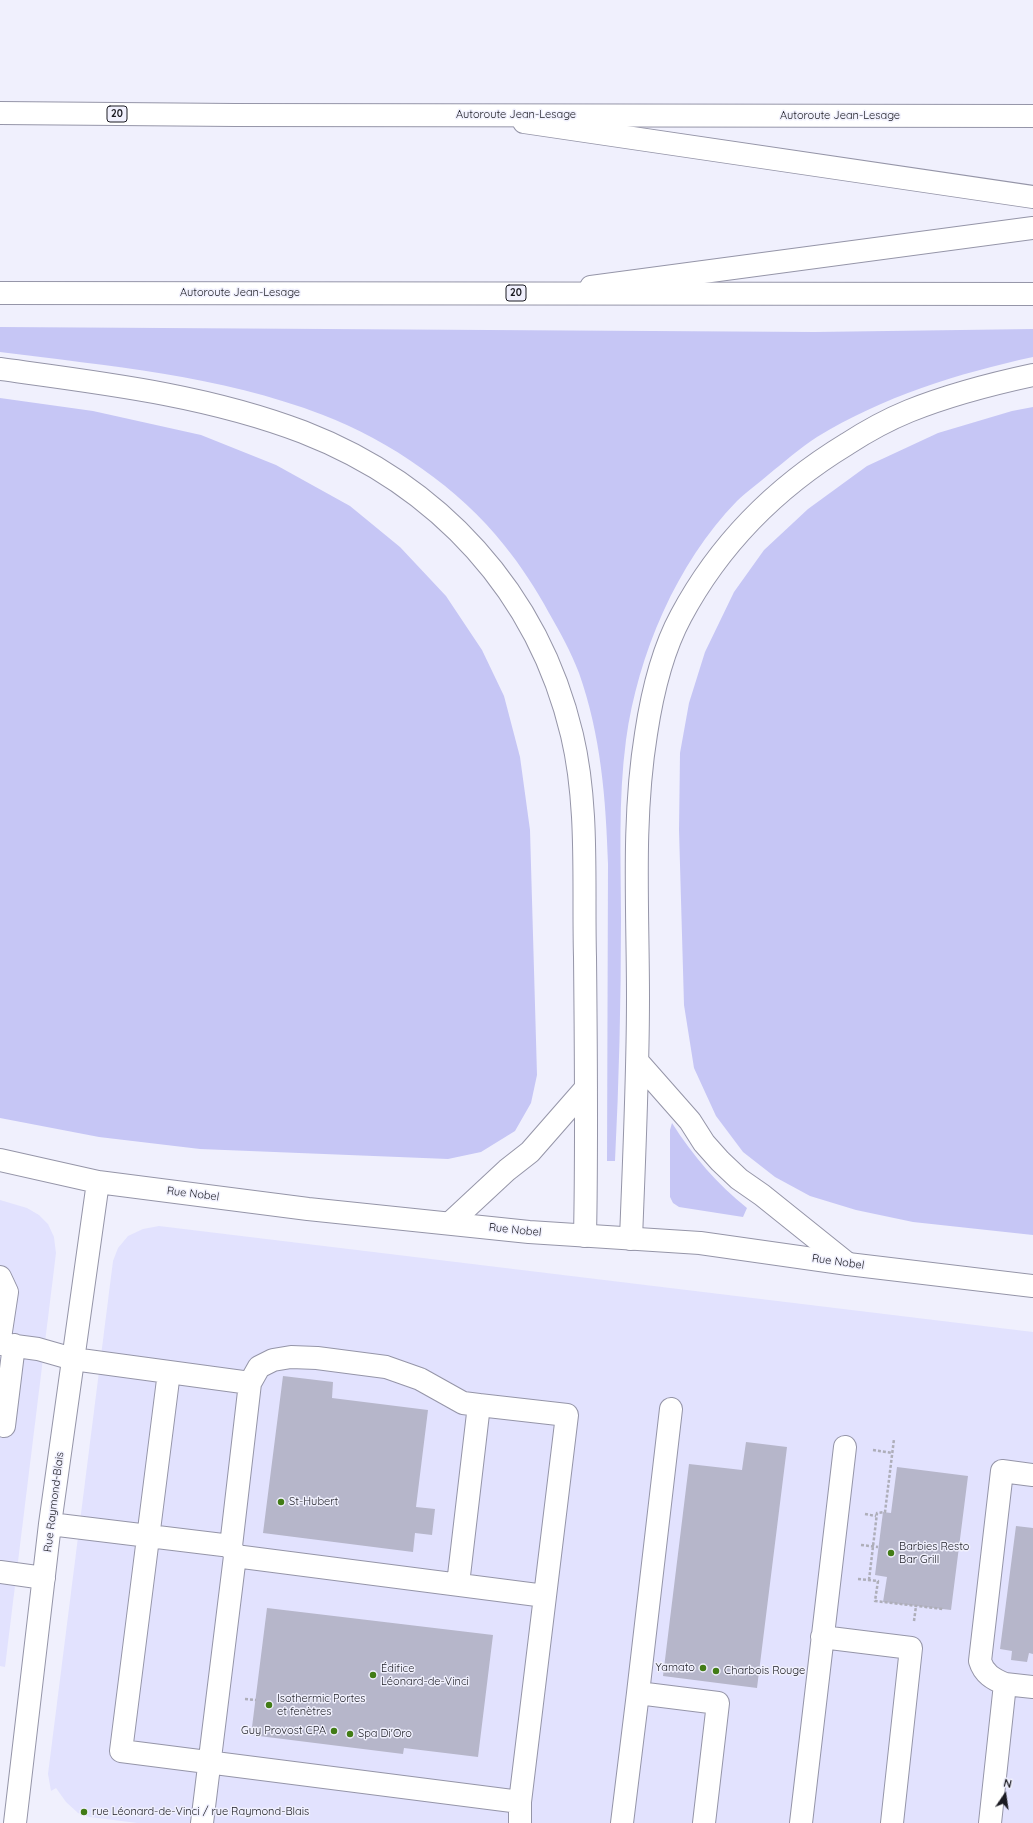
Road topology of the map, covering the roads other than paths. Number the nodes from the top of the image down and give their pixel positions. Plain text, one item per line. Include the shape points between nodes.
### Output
1 (0, 113) edge
2 (477, 115) junction
3 (1033, 116) edge
4 (1033, 197) edge
5 (1033, 228) edge
6 (0, 293) edge
7 (542, 293) junction
8 (1033, 294) edge
9 (0, 369) edge
10 (1033, 375) edge
11 (638, 1062) junction
12 (586, 1088) junction
13 (0, 1160) edge
14 (98, 1182) junction
15 (450, 1223) junction
16 (585, 1236) junction
17 (631, 1239) junction
18 (848, 1264) junction
19 (0, 1277) edge
20 (1033, 1286) edge
21 (5, 1342) edge
22 (73, 1359) junction
23 (169, 1372) junction
24 (250, 1383) junction
25 (479, 1405) junction
26 (671, 1410) dead end
27 (4, 1426) dead end
28 (845, 1447) dead end
29 (1033, 1475) edge
30 (50, 1524) junction
31 (148, 1536) junction
32 (233, 1551) junction
33 (0, 1572) edge
34 (44, 1578) junction
35 (458, 1584) junction
36 (545, 1596) junction
37 (822, 1636) junction
38 (1005, 1684) junction
39 (1033, 1688) edge
40 (638, 1693) junction
41 (210, 1762) junction
42 (520, 1812) edge
43 (15, 1823) edge
44 (202, 1823) edge
45 (622, 1823) edge
46 (704, 1823) edge
47 (801, 1823) edge
48 (892, 1823) edge
49 (990, 1823) edge

1 - 2 main road, Autoroute Jean-Lesage / 20
2 - 3 main road, Autoroute Jean-Lesage / 20
2 - 4 main road
5 - 7 main road
6 - 7 main road, Autoroute Jean-Lesage / 20
7 - 8 main road, Autoroute Jean-Lesage / 20
9 - 12 main road via 210,403 303,432 390,476 434,508 482,554 502,581 539,642 572,735 581,797 583,835
10 - 11 main road via 982,386 909,411 881,424 820,461 781,490 725,548 681,616 667,648 655,688 640,775
11 - 17 main road
11 - 18 main road via 690,1121 720,1161 739,1179
12 - 15 main road via 530,1152
12 - 16 main road
13 - 14 main road, Rue Nobel
14 - 15 main road, Rue Nobel via 308,1209
14 - 22 main road, Rue Raymond-Blais
15 - 16 main road, Rue Nobel
16 - 17 main road, Rue Nobel
17 - 18 main road, Rue Nobel via 700,1243
18 - 20 main road, Rue Nobel
19 - 21 main road via 6,1292
21 - 22 main road
21 - 27 main road
22 - 23 main road
22 - 30 main road, Rue Raymond-Blais
23 - 24 main road
23 - 31 main road
24 - 25 main road via 259,1367 273,1360 291,1357 316,1358 386,1367 420,1379 463,1403
24 - 32 main road
25 - 35 main road
25 - 36 main road via 567,1414
26 - 40 main road
28 - 37 main road
29 - 38 main road via 1002,1471 980,1661 989,1676
30 - 31 main road
30 - 34 main road, Rue Raymond-Blais
31 - 32 main road
31 - 41 main road via 121,1751
32 - 35 main road
32 - 41 main road
33 - 34 main road
34 - 43 main road, Rue Raymond-Blais
35 - 36 main road
36 - 42 main road
37 - 47 main road
37 - 48 main road via 911,1648
38 - 39 main road
38 - 49 main road
40 - 45 main road
40 - 46 main road via 718,1703
41 - 42 main road
41 - 44 main road

